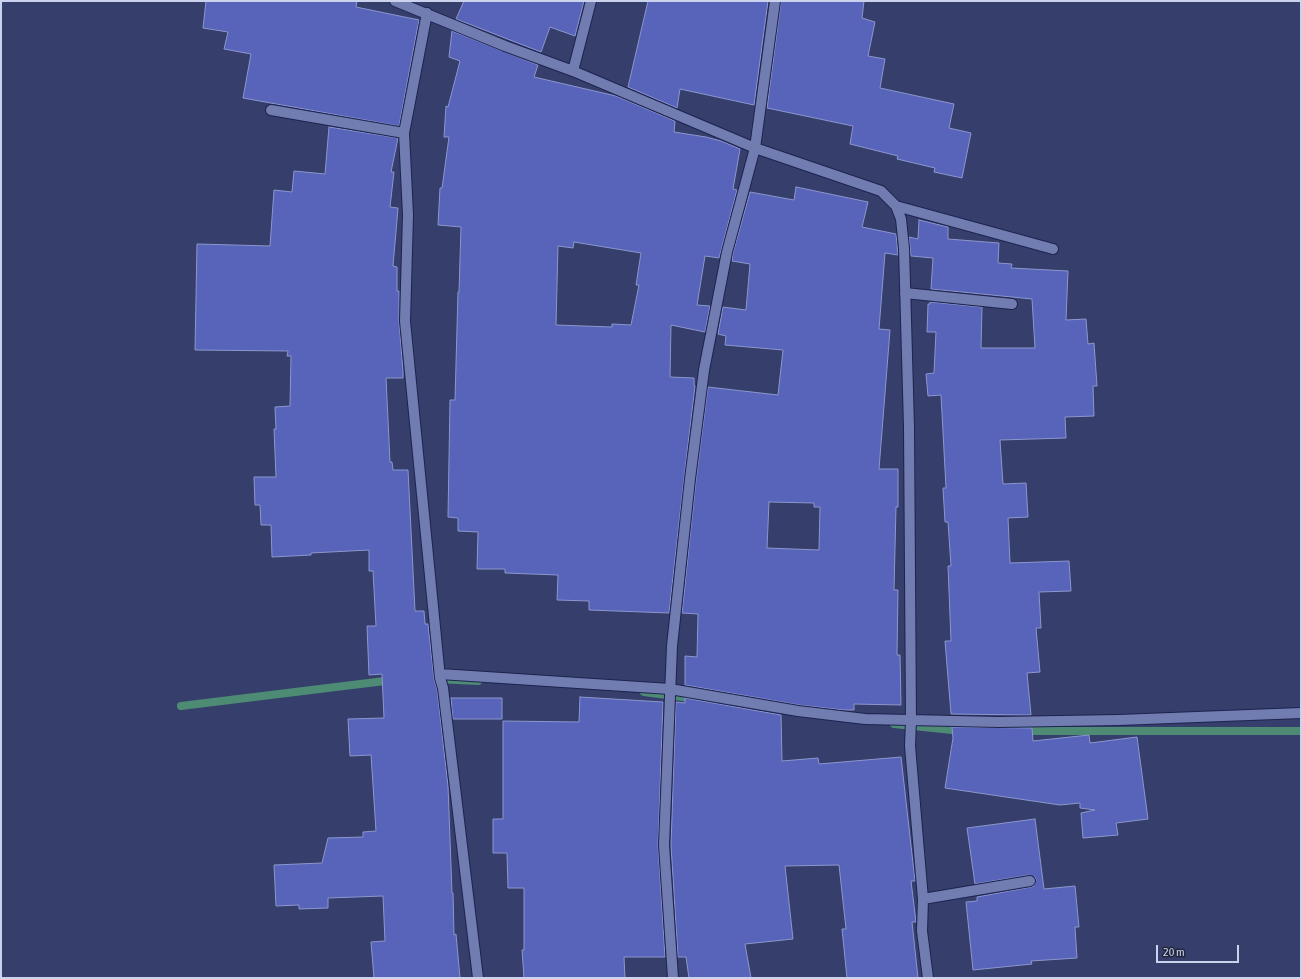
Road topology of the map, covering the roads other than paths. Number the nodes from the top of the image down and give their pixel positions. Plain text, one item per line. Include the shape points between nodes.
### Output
1 (395, 1) edge
2 (591, 1) edge
3 (775, 1) edge
4 (427, 13) junction
5 (573, 71) junction
6 (271, 110) dead end
7 (404, 133) junction
8 (755, 148) junction
9 (896, 206) junction
10 (1052, 249) dead end
11 (905, 293) junction
12 (1012, 304) dead end
13 (440, 676) junction
14 (670, 691) junction
15 (1301, 713) edge
16 (911, 721) junction
17 (1030, 881) dead end
18 (923, 900) junction
19 (478, 978) edge
20 (673, 978) edge
21 (928, 978) edge

1 - 4 street
2 - 5 street
3 - 8 street
4 - 5 street
4 - 7 street
5 - 8 street
6 - 7 street
7 - 13 street via 408,215 405,321
8 - 9 street via 881,191
8 - 14 street via 727,252 704,370 672,646
9 - 10 street
9 - 11 street via 901,219
11 - 12 street
11 - 16 street via 909,427
13 - 14 street
13 - 19 street
14 - 16 street via 798,711 865,719
14 - 20 street via 664,845
15 - 16 street via 1119,720
16 - 18 street via 910,746
17 - 18 street
18 - 21 street via 922,931

